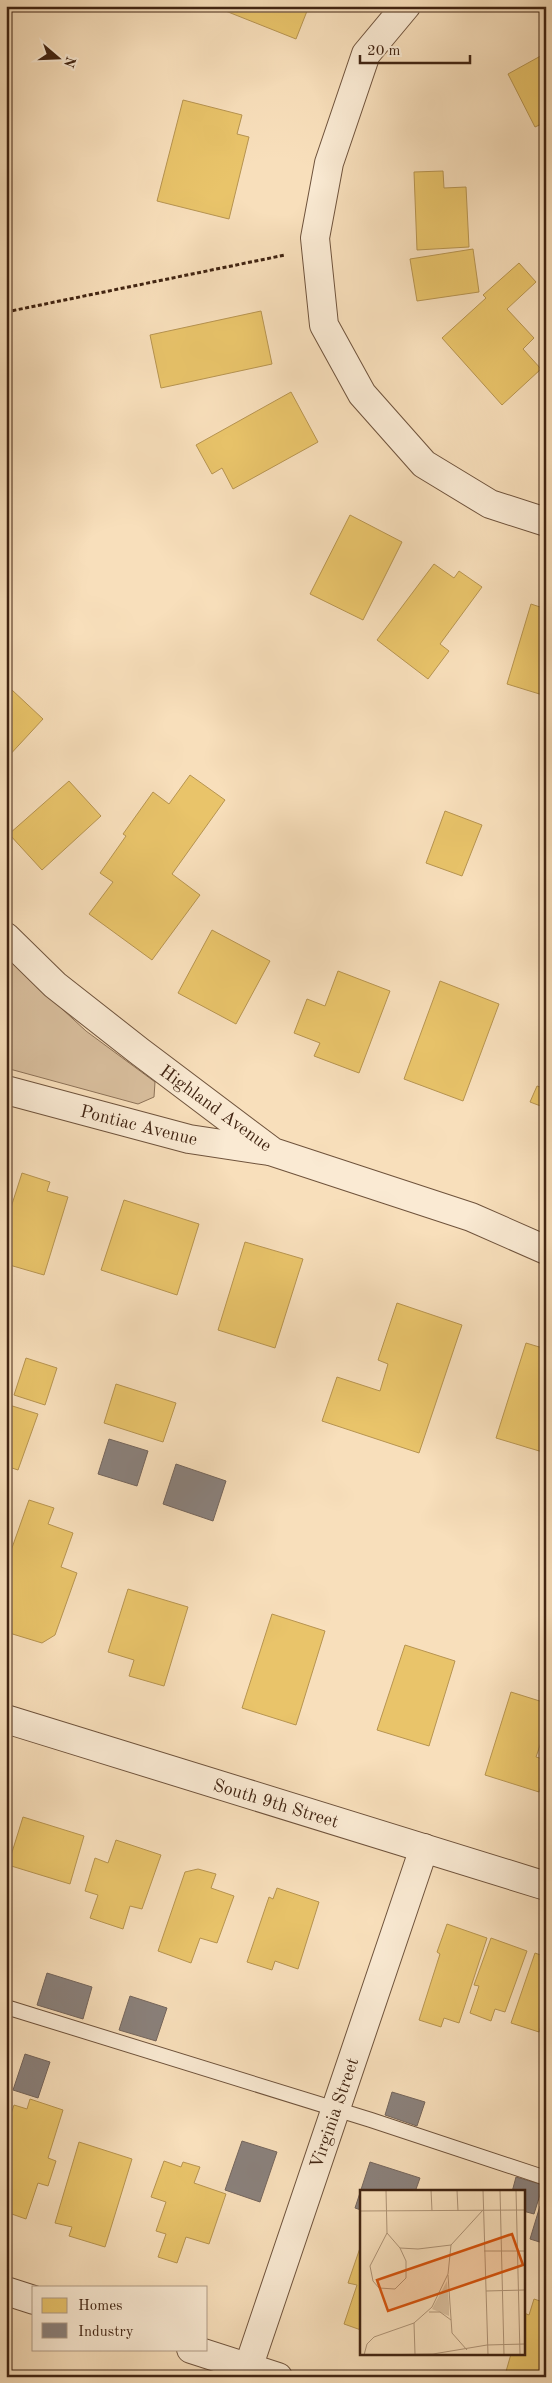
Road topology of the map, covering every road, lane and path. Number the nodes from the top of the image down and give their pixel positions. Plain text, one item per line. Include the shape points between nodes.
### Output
1 (406, 6) edge
2 (315, 249) junction
3 (6, 312) edge
4 (546, 522) edge
5 (6, 937) edge
6 (6, 1090) edge
7 (273, 1152) junction
8 (546, 1250) edge
9 (6, 1719) edge
10 (424, 1848) junction
11 (546, 1886) edge
12 (6, 2007) edge
13 (336, 2109) junction
14 (546, 2178) edge
15 (6, 2291) edge
16 (32, 2299) edge
17 (193, 2350) edge
18 (246, 2372) edge
19 (278, 2377) edge

1 - 2 street via 366,54 329,163 314,238
2 - 3 path
2 - 4 street via 324,325 362,394 424,464 490,504
5 - 7 street, Highland Avenue via 55,985
6 - 7 street, Pontiac Avenue via 189,1139
7 - 8 street, Highland Avenue via 471,1217
9 - 10 street, South 9th Street
10 - 11 street, South 9th Street
10 - 13 street, Virginia Street
12 - 13 lane
13 - 14 lane
13 - 18 street, Virginia Street
15 - 16 street
17 - 18 street
18 - 19 street

